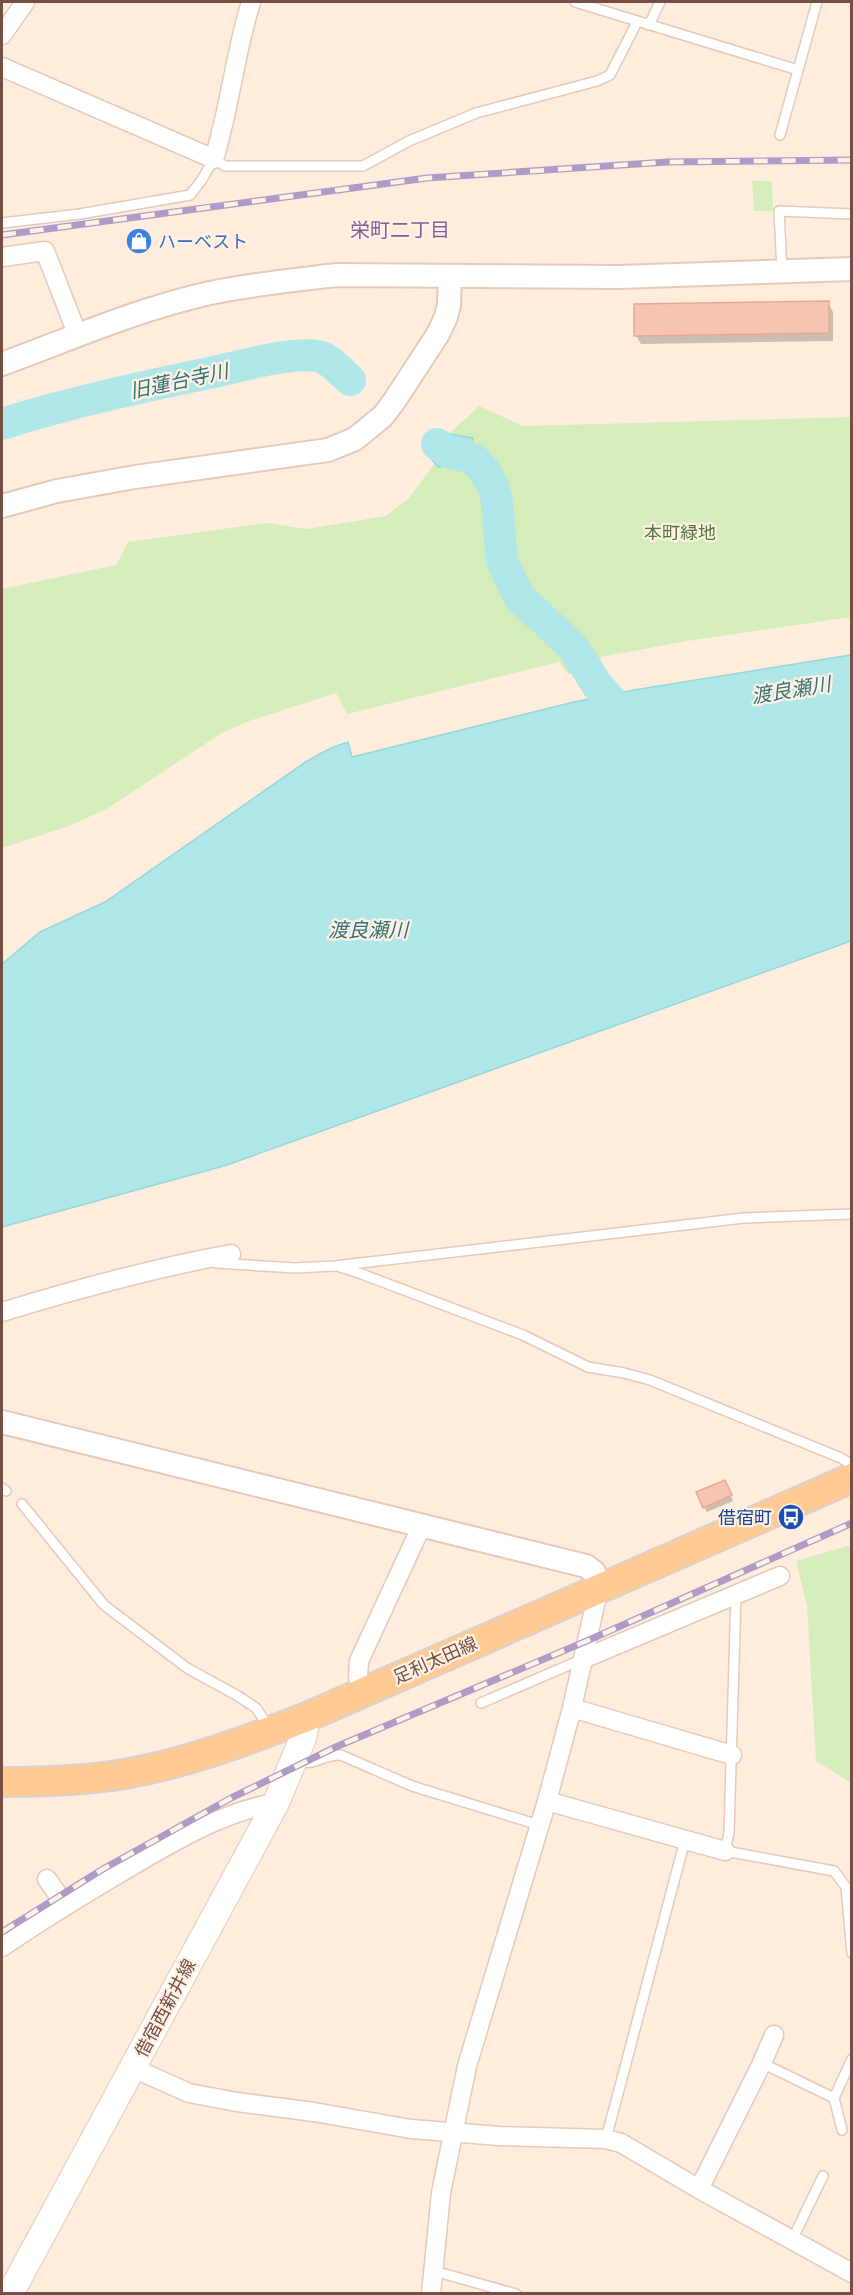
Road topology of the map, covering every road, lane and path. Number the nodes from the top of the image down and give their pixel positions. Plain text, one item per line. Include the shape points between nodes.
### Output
1 (25, 2) edge
2 (251, 2) edge
3 (575, 2) edge
4 (660, 2) edge
5 (817, 2) edge
6 (637, 21) junction
7 (649, 25) junction
8 (2, 35) edge
9 (2, 67) edge
10 (798, 70) junction
11 (780, 135) dead end
12 (214, 159) junction
13 (852, 214) edge
14 (2, 223) edge
15 (2, 257) edge
16 (852, 269) edge
17 (782, 270) junction
18 (450, 276) junction
19 (78, 336) junction
20 (2, 364) edge
21 (2, 506) edge
22 (852, 1214) edge
23 (231, 1254) dead end
24 (195, 1261) junction
25 (335, 1266) junction
26 (2, 1312) edge
27 (2, 1422) edge
28 (2, 1429) edge
29 (35, 1429) junction
30 (852, 1465) edge
31 (852, 1478) edge
32 (22, 1503) dead end
33 (422, 1525) junction
34 (780, 1576) dead end
35 (599, 1587) junction
36 (736, 1594) junction
37 (583, 1659) junction
38 (361, 1693) junction
39 (481, 1703) dead end
40 (572, 1708) junction
41 (307, 1717) junction
42 (272, 1731) junction
43 (732, 1755) junction
44 (294, 1761) junction
45 (2, 1782) edge
46 (547, 1801) junction
47 (276, 1803) junction
48 (539, 1826) junction
49 (685, 1840) junction
50 (725, 1851) junction
51 (48, 1879) dead end
52 (65, 1905) junction
53 (2, 1947) edge
54 (852, 1953) edge
55 (774, 2036) dead end
56 (852, 2059) edge
57 (762, 2063) junction
58 (133, 2068) junction
59 (834, 2098) junction
60 (842, 2130) dead end
61 (453, 2131) junction
62 (606, 2139) junction
63 (823, 2176) dead end
64 (699, 2189) junction
65 (792, 2240) junction
66 (434, 2271) junction
67 (852, 2273) edge
68 (11, 2287) edge
69 (431, 2294) edge
70 (516, 2294) edge

1 - 8 street
2 - 12 street
3 - 6 lane
4 - 7 lane
5 - 10 lane
6 - 7 lane
6 - 12 lane via 610,75 476,113 409,141 363,166 225,166
7 - 10 lane
9 - 12 street
10 - 11 lane
12 - 14 lane via 190,195
13 - 17 lane via 779,211
15 - 19 street via 45,251
16 - 17 street
17 - 18 street via 619,277
18 - 19 street via 337,275 236,288 175,302
18 - 21 street via 449,305 438,334 383,416 356,439 328,450 135,477
19 - 20 street
22 - 25 lane via 744,1218
23 - 24 street
24 - 25 lane via 295,1268
24 - 26 street
25 - 30 lane via 523,1335 588,1367 672,1388
27 - 29 street
28 - 29 street
29 - 33 street
31 - 35 main road, 足利太田線
32 - 42 lane via 104,1605 188,1668 256,1708
33 - 35 street via 586,1566 594,1572
33 - 38 street via 358,1661
34 - 36 street
35 - 37 street
35 - 38 main road, 足利太田線
36 - 37 street
36 - 43 lane
37 - 39 lane
37 - 40 street
38 - 41 main road, 足利太田線
40 - 43 street
40 - 46 street
41 - 42 main road, 足利太田線
41 - 44 main road, 借宿西新井線
42 - 45 main road, 足利太田線 via 181,1761 124,1774
43 - 50 lane
44 - 47 main road, 借宿西新井線
44 - 48 lane via 307,1765 341,1755 412,1786
46 - 48 street
46 - 49 street
47 - 52 street via 216,1822 162,1848
47 - 58 main road, 借宿西新井線
48 - 61 street via 467,2066
49 - 50 street
49 - 62 lane
50 - 54 lane via 834,1871 846,1887
51 - 52 street
52 - 53 street
55 - 57 street
56 - 59 lane
57 - 59 lane
57 - 64 street
58 - 61 street via 189,2093 411,2129
58 - 68 main road, 借宿西新井線
59 - 60 lane
61 - 62 street
61 - 66 street via 441,2193
62 - 64 street via 621,2143
63 - 65 lane
64 - 65 street
65 - 67 street
66 - 69 street
66 - 70 lane

